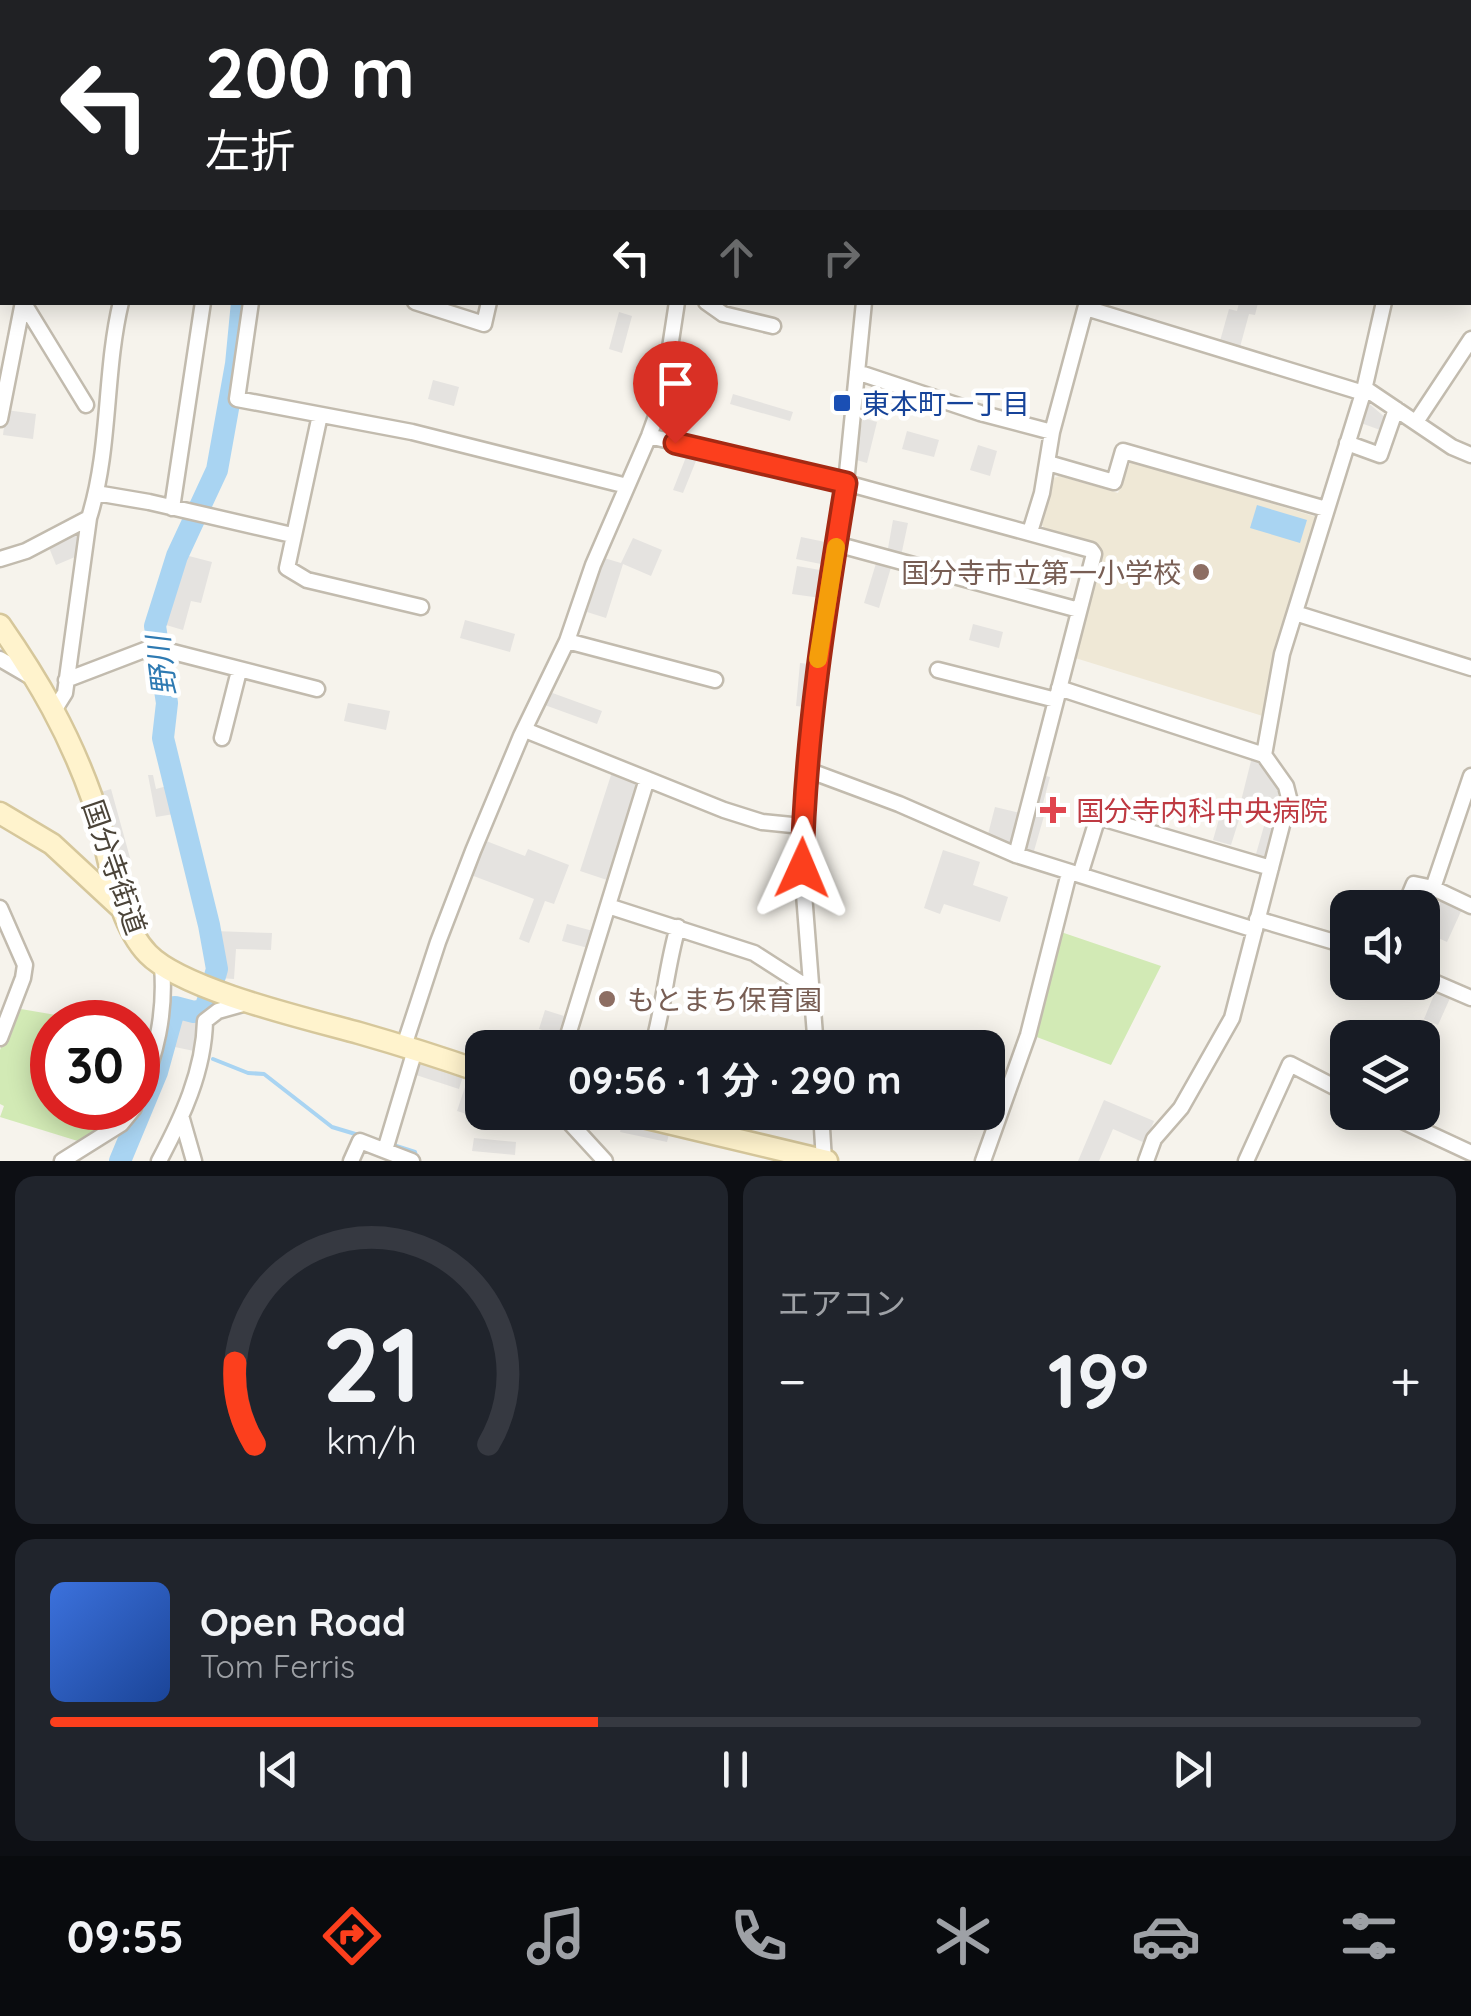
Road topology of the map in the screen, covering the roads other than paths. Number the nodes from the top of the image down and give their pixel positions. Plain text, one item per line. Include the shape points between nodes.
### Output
1 (22, 305) edge
2 (25, 305) edge
3 (120, 305) edge
4 (203, 305) edge
5 (251, 305) edge
6 (424, 305) edge
7 (488, 305) edge
8 (677, 305) edge
9 (710, 305) edge
10 (864, 305) edge
11 (1087, 305) edge
12 (1383, 305) edge
13 (773, 326) dead end
14 (1471, 339) edge
15 (856, 372) junction
16 (1364, 390) junction
17 (86, 405) dead end
18 (1396, 409) junction
19 (1, 412) edge
20 (320, 415) junction
21 (1416, 422) junction
22 (1052, 432) junction
23 (649, 436) junction
24 (1347, 443) junction
25 (1471, 455) edge
26 (1048, 463) junction
27 (846, 483) junction
28 (627, 486) junction
29 (96, 493) junction
30 (172, 508) junction
31 (1326, 509) junction
32 (88, 518) junction
33 (1030, 532) junction
34 (292, 535) junction
35 (836, 544) junction
36 (0, 558) edge
37 (421, 607) dead end
38 (1079, 610) junction
39 (1295, 613) junction
40 (0, 625) edge
41 (568, 640) junction
42 (0, 659) edge
43 (1471, 668) edge
44 (938, 670) dead end
45 (238, 671) junction
46 (66, 680) junction
47 (714, 680) dead end
48 (40, 683) junction
49 (317, 689) dead end
50 (1058, 694) junction
51 (55, 709) junction
52 (525, 730) junction
53 (222, 738) dead end
54 (1264, 755) junction
55 (805, 769) junction
56 (1471, 776) edge
57 (646, 779) junction
58 (0, 814) edge
59 (802, 826) junction
60 (1016, 855) junction
61 (1271, 868) junction
62 (1075, 874) junction
63 (1433, 888) junction
64 (1412, 890) edge
65 (1469, 901) edge
66 (608, 906) junction
67 (0, 908) edge
68 (123, 909) junction
69 (1256, 924) junction
70 (678, 927) junction
71 (1330, 942) edge
72 (162, 966) junction
73 (1440, 984) edge
74 (810, 989) junction
75 (1471, 998) edge
76 (219, 1001) junction
77 (2, 1028) edge
78 (160, 1030) edge
79 (570, 1030) edge
80 (657, 1030) edge
81 (814, 1030) edge
82 (410, 1048) junction
83 (465, 1066) edge
84 (1330, 1085) edge
85 (182, 1119) junction
86 (110, 1130) edge
87 (577, 1130) edge
88 (698, 1130) edge
89 (822, 1130) edge
90 (1417, 1130) edge
91 (1471, 1137) edge
92 (386, 1145) junction
93 (1465, 1156) edge
94 (62, 1161) edge
95 (159, 1161) edge
96 (194, 1161) edge
97 (351, 1161) edge
98 (412, 1161) edge
99 (605, 1161) edge
100 (825, 1161) edge
101 (983, 1161) edge
102 (1146, 1161) edge
103 (1246, 1161) edge

1 - 19 street
2 - 17 street
3 - 29 street
4 - 30 street
5 - 20 street via 237,400
6 - 7 street via 484,324
8 - 23 street via 662,400
9 - 13 street
10 - 15 street
11 - 16 street
11 - 22 street
12 - 16 street
14 - 21 street
15 - 22 street
15 - 27 street
16 - 18 street
16 - 24 street
18 - 21 street
18 - 24 street via 1380,455
20 - 28 street
20 - 34 street
21 - 25 street
22 - 26 street
23 - 27 street
23 - 28 street
24 - 31 street
26 - 31 street via 1114,482 1123,452
26 - 33 street
27 - 33 street
27 - 35 street
28 - 41 street
29 - 30 street
29 - 32 street
30 - 34 street
31 - 39 street
32 - 36 street
32 - 46 street
33 - 38 street via 1094,554
34 - 37 street via 287,568 307,580
35 - 38 street
35 - 55 street
38 - 50 street
39 - 43 street
39 - 54 street
40 - 48 main road, 国分寺街道
41 - 47 street
41 - 52 street
42 - 48 street
44 - 50 street
45 - 46 street via 147,650
45 - 49 street
45 - 53 street
46 - 51 street
48 - 51 main road, 国分寺街道
50 - 54 street
50 - 60 street
51 - 68 main road, 国分寺街道 via 92,797
52 - 57 street
52 - 82 street via 459,887
54 - 61 street via 1289,798
55 - 59 street
55 - 60 street
56 - 63 street
57 - 59 street via 762,822
57 - 66 street
58 - 68 main road via 52,844
59 - 74 street
60 - 62 street
61 - 62 street via 1098,817
61 - 69 street
62 - 69 street
62 - 101 street
63 - 64 street via 1414,884
63 - 65 street
66 - 70 street
66 - 79 street
67 - 77 street via 25,965
68 - 72 main road, 国分寺街道 via 142,947
69 - 71 street
69 - 102 street via 1232,1018
70 - 74 street via 754,953
70 - 80 street
72 - 76 main road, 国分寺街道
72 - 78 street
73 - 75 street
74 - 81 street
76 - 82 main road, 国分寺街道 via 251,1002
76 - 85 street via 205,1022 204,1054
82 - 83 main road, 国分寺街道
82 - 92 street
84 - 103 street via 1290,1064
85 - 95 street
85 - 96 street
86 - 94 street
87 - 99 street
88 - 100 main road
89 - 100 street
90 - 93 street
91 - 93 street
92 - 97 street via 360,1142
92 - 98 street

